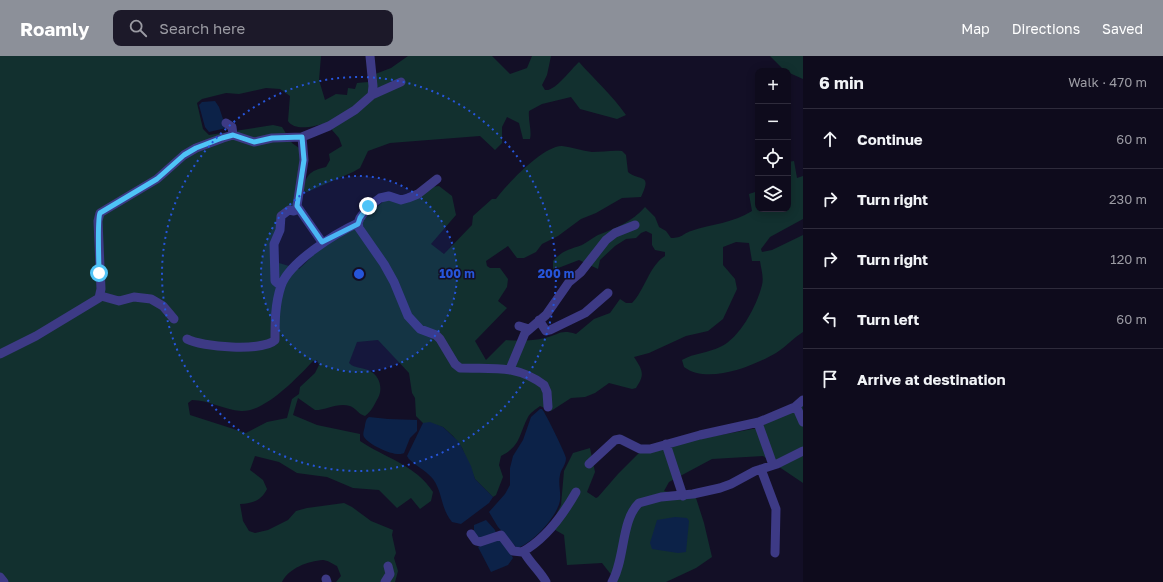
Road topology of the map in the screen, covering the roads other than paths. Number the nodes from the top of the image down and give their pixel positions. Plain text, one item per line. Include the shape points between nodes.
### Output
1 (370, 56) edge
2 (401, 82) dead end
3 (372, 95) junction
4 (226, 123) dead end
5 (233, 135) junction
6 (302, 137) junction
7 (437, 180) dead end
8 (298, 209) junction
9 (358, 224) junction
10 (634, 225) dead end
11 (322, 242) junction
12 (281, 286) junction
13 (608, 293) dead end
14 (101, 296) junction
15 (174, 319) dead end
16 (540, 320) junction
17 (519, 326) dead end
18 (529, 329) junction
19 (187, 339) dead end
20 (0, 354) edge
21 (510, 369) junction
22 (800, 403) edge
23 (548, 407) dead end
24 (803, 422) edge
25 (758, 423) junction
26 (666, 444) junction
27 (803, 451) edge
28 (589, 464) dead end
29 (773, 465) junction
30 (761, 469) junction
31 (576, 492) dead end
32 (683, 496) junction
33 (471, 534) dead end
34 (524, 552) junction
35 (775, 553) dead end
36 (388, 566) dead end
37 (0, 577) edge
38 (4, 582) edge
39 (386, 582) edge
40 (546, 582) edge
41 (612, 582) edge

1 - 3 street
2 - 3 street
3 - 6 street via 356,110 330,126
4 - 5 street via 232,127
5 - 6 street via 254,142 272,138
5 - 14 street via 189,152 157,179 100,213 98,221
6 - 8 street via 304,160
7 - 9 street via 408,198 401,200 384,197 373,202
8 - 11 street
8 - 12 street via 286,211 281,216 280,230 274,244 274,272 276,281
9 - 11 street
9 - 21 street via 394,282 408,316 420,329 440,339 454,364 460,368
10 - 16 street via 606,240 581,272 568,282
11 - 12 street via 296,266
12 - 19 street via 275,317 275,340 272,343 260,346 217,346
13 - 16 street via 585,313 550,330 546,331
14 - 15 street via 118,301 134,297 151,299 163,306
14 - 20 street via 79,312
16 - 18 street
17 - 18 street
18 - 21 street via 522,339
21 - 23 street via 544,384
22 - 24 street
22 - 25 street
25 - 26 street
25 - 29 street
26 - 28 street via 644,450 617,439
26 - 32 street
27 - 29 street
29 - 30 street
30 - 32 street via 720,488
30 - 35 street via 776,509
31 - 34 street via 557,522
32 - 41 street via 645,500 637,505 629,522
33 - 34 street via 480,542 501,535 513,551
34 - 40 street
36 - 39 street via 390,574
37 - 38 street

